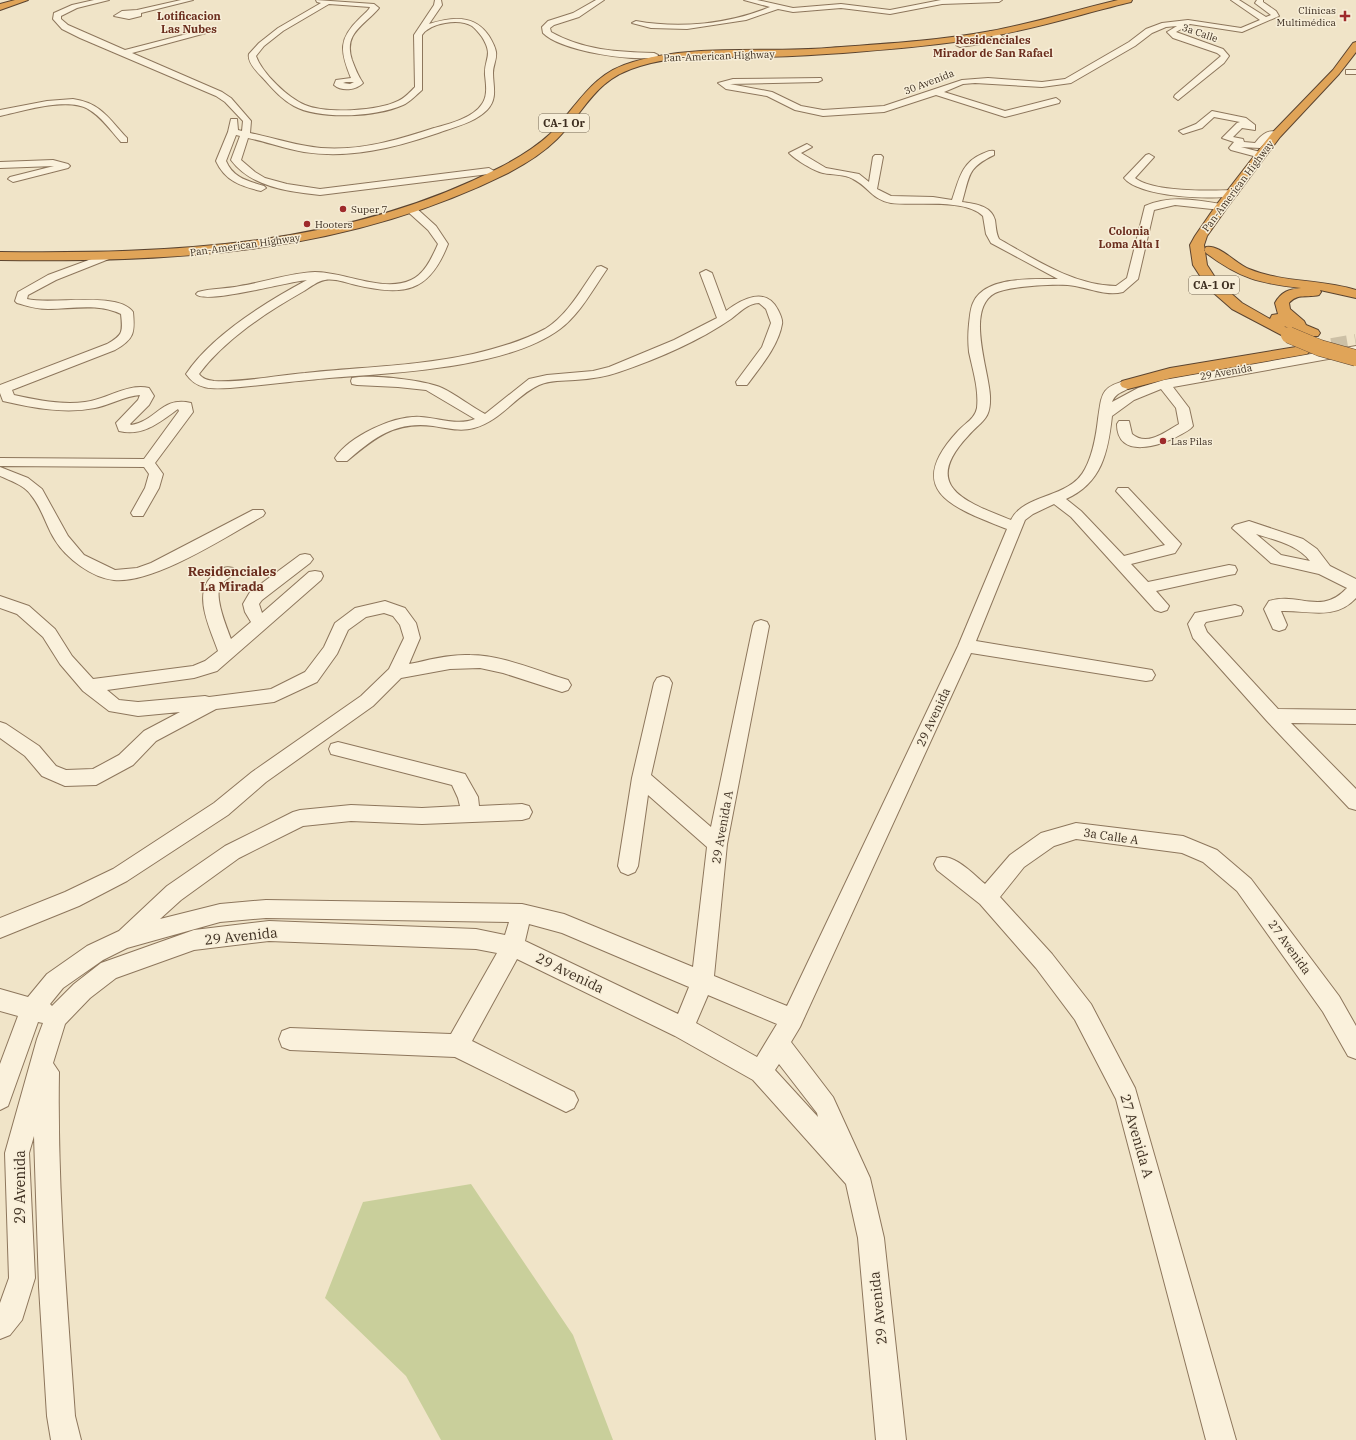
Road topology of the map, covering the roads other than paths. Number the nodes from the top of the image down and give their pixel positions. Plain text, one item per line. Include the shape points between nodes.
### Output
1 (10, 0) edge
2 (24, 0) edge
3 (106, 0) edge
4 (190, 0) edge
5 (438, 0) edge
6 (601, 0) edge
7 (747, 0) edge
8 (998, 0) edge
9 (1108, 0) edge
10 (1128, 0) edge
11 (1234, 0) edge
12 (1260, 0) edge
13 (324, 1) edge
14 (0, 3) edge
15 (0, 7) edge
16 (777, 7) junction
17 (1071, 8) junction
18 (136, 12) dead end
19 (1030, 18) junction
20 (1056, 18) junction
21 (1266, 20) junction
22 (1188, 22) junction
23 (636, 23) dead end
24 (421, 29) junction
25 (1009, 30) junction
26 (203, 31) dead end
27 (993, 33) junction
28 (179, 38) junction
29 (960, 45) dead end
30 (131, 46) dead end
31 (1356, 46) edge
32 (606, 52) junction
33 (124, 54) junction
34 (654, 55) junction
35 (1356, 63) edge
36 (619, 64) junction
37 (1353, 72) edge
38 (356, 80) dead end
39 (818, 80) dead end
40 (936, 92) junction
41 (1329, 94) dead end
42 (1178, 97) dead end
43 (1056, 101) dead end
44 (0, 103) edge
45 (4, 113) edge
46 (239, 114) junction
47 (1252, 128) junction
48 (1183, 131) dead end
49 (233, 132) junction
50 (245, 134) junction
51 (1276, 136) junction
52 (124, 140) dead end
53 (1237, 144) junction
54 (807, 146) dead end
55 (1254, 146) junction
56 (238, 152) junction
57 (1264, 152) junction
58 (991, 153) dead end
59 (224, 154) junction
60 (878, 157) dead end
61 (1149, 157) dead end
62 (0, 165) edge
63 (489, 171) junction
64 (13, 178) dead end
65 (283, 185) junction
66 (446, 189) junction
67 (872, 190) junction
68 (272, 192) junction
69 (1233, 193) junction
70 (318, 194) junction
71 (956, 203) junction
72 (411, 209) junction
73 (1222, 214) junction
74 (0, 248) edge
75 (1211, 250) junction
76 (0, 256) edge
77 (105, 257) junction
78 (601, 269) dead end
79 (706, 273) dead end
80 (324, 276) junction
81 (1074, 283) junction
82 (202, 294) dead end
83 (1356, 294) edge
84 (1356, 299) edge
85 (723, 319) junction
86 (1263, 322) junction
87 (1312, 333) junction
88 (1356, 349) edge
89 (1302, 351) tunnel mouth
90 (1356, 358) edge
91 (318, 375) junction
92 (742, 382) dead end
93 (1128, 384) junction
94 (1158, 386) junction
95 (1105, 415) junction
96 (485, 419) junction
97 (342, 458) dead end
98 (0, 462) edge
99 (148, 463) junction
100 (0, 471) edge
101 (1123, 491) dead end
102 (1056, 499) junction
103 (138, 513) dead end
104 (258, 513) dead end
105 (1015, 527) junction
106 (305, 559) dead end
107 (1120, 562) junction
108 (1229, 570) dead end
109 (1324, 570) junction
110 (228, 572) dead end
111 (316, 576) dead end
112 (1356, 587) edge
113 (1144, 588) junction
114 (0, 602) edge
115 (1161, 606) dead end
116 (1235, 612) dead end
117 (262, 620) junction
118 (1279, 625) dead end
119 (762, 626) dead end
120 (966, 646) junction
121 (227, 653) junction
122 (396, 673) junction
123 (1146, 675) dead end
124 (663, 683) dead end
125 (562, 685) dead end
126 (89, 686) junction
127 (213, 703) junction
128 (1273, 716) junction
129 (1356, 717) edge
130 (0, 729) edge
131 (338, 749) dead end
132 (641, 778) junction
133 (1356, 802) edge
134 (522, 812) dead end
135 (470, 814) junction
136 (717, 844) junction
137 (1210, 856) joint
138 (944, 864) dead end
139 (628, 866) dead end
140 (987, 897) junction
141 (522, 913) junction
142 (0, 928) edge
143 (123, 939) junction
144 (513, 946) junction
145 (703, 981) junction
146 (0, 1000) edge
147 (32, 1008) junction
148 (57, 1017) junction
149 (792, 1019) junction
150 (684, 1028) junction
151 (48, 1038) junction
152 (290, 1039) dead end
153 (778, 1044) junction
154 (457, 1046) junction
155 (1356, 1048) edge
156 (761, 1072) junction
157 (0, 1098) edge
158 (566, 1100) dead end
159 (857, 1178) junction
160 (0, 1325) edge
161 (66, 1440) edge
162 (891, 1440) edge
163 (1221, 1440) edge

1 - 14 highway
2 - 15 highway
3 - 33 street via 62,11 57,15 57,19 65,27
4 - 18 street
5 - 24 street via 438,5
6 - 32 street via 576,15 546,27 547,33 562,42
7 - 16 street
8 - 16 street via 942,2 890,12 841,6 804,10
9 - 17 highway, Pan-American Highway / CA-1 Or
10 - 20 highway, Pan-American Highway / CA-1 Or
11 - 21 street
12 - 21 street via 1259,3 1275,16
13 - 24 street via 314,12 300,17 259,46 252,56 254,64 287,99 303,108 330,112 378,109 399,104 410,97 419,88 418,35
13 - 38 street via 364,3 375,8 353,27 344,47 346,59
16 - 23 street via 759,15 710,24 646,26
17 - 19 highway, Pan-American Highway / CA-1 Or
17 - 20 highway via 1069,11 1048,16
19 - 25 highway via 1038,20
19 - 34 highway, Pan-American Highway / CA-1 Or via 979,30 900,41
20 - 25 highway, Pan-American Highway / CA-1 Or
21 - 22 street, 30 Avenida via 1242,30
22 - 40 street, 30 Avenida via 1165,25 1149,31 1132,44 1059,84 1027,85 972,80
22 - 42 street, 3a Calle via 1172,32 1176,36 1220,51 1225,56
24 - 50 street via 437,23 459,20 473,23 484,32 491,46 492,61 489,74 490,97 480,111 460,122 412,140 361,150 303,148
25 - 27 highway, Pan-American Highway / CA-1 Or
26 - 28 street
27 - 29 street via 1001,40
27 - 72 highway, Pan-American Highway / CA-1 Or via 943,41 795,53 683,56 633,64 597,83 557,133 531,154 471,186
28 - 30 street via 162,38
28 - 33 street
31 - 51 highway, Pan-American Highway / CA-1 Or via 1336,72
32 - 34 street
32 - 36 street via 621,60
33 - 46 street via 218,94 228,100
34 - 36 highway, Pan-American Highway / CA-1 Or
35 - 37 highway
36 - 63 highway, Pan-American Highway / CA-1 Or via 596,75 587,83 547,131 534,142
37 - 41 highway
39 - 40 street, 30 Avenida via 722,83 729,87 769,94 798,108 823,113 884,109
40 - 43 street via 1005,114
44 - 45 street
45 - 52 street via 61,102 91,106
46 - 49 street via 233,122
46 - 50 street via 247,121
47 - 48 street via 1243,120 1212,114 1199,126
47 - 53 street
47 - 53 street via 1240,125 1227,138
49 - 50 street
49 - 59 street
50 - 56 street
51 - 55 street via 1266,135 1257,146
51 - 57 highway, Pan-American Highway / CA-1 Or
53 - 55 street
53 - 57 street
54 - 67 street via 794,153 823,170 856,176
55 - 57 street
56 - 59 street
56 - 65 street via 236,160 240,167 254,176
57 - 69 highway, Pan-American Highway / CA-1 Or
58 - 71 street via 967,167
59 - 68 street via 221,161 224,170 230,176
60 - 67 street
61 - 69 street via 1129,178 1133,182 1151,188 1203,195
62 - 64 street via 53,163 65,166
63 - 66 highway, Pan-American Highway / CA-1 Or
63 - 70 street
65 - 68 street
65 - 70 street
66 - 72 highway via 412,204 409,207
66 - 74 highway, Pan-American Highway / CA-1 Or via 389,209 334,224 239,241 171,248 114,250
67 - 71 street via 885,198
68 - 70 street via 293,196
69 - 73 highway, Pan-American Highway / CA-1 Or
71 - 81 street via 973,206 986,213 991,236 995,241
72 - 77 highway, Pan-American Highway / CA-1 Or via 328,232 253,246 175,254
72 - 80 street via 432,228 443,244 425,276 420,280 408,285 385,287
73 - 75 highway, Pan-American Highway / CA-1 Or
73 - 81 street via 1176,203 1157,203 1149,208 1132,279 1128,283 1119,290 1106,291
73 - 86 highway, Pan-American Highway / CA-1 Or via 1199,241 1197,251 1200,265 1213,284 1236,306
75 - 83 highway via 1232,266 1252,275
75 - 87 highway, Pan-American Highway / CA-1 Or via 1225,278 1263,310
76 - 77 highway, Pan-American Highway / CA-1 Or
77 - 99 street via 33,286 22,294 21,301 33,305 96,303 117,306 127,312 129,333 124,340 5,388 8,398 55,406 96,404 127,393 144,391 147,396 144,402 123,423 124,428 131,430 144,426 175,405 186,406 186,412
78 - 91 street via 568,316 549,331 512,346 462,360
79 - 85 street
80 - 82 street via 294,278 237,290
80 - 91 street via 308,282 227,339 196,366 192,374 199,382 215,385
81 - 105 street via 1004,286 991,289 982,297 977,307 973,341 983,383 983,412 981,417 963,432 944,460 940,481 946,491 960,503
84 - 87 highway via 1320,292 1301,292 1287,296 1282,303 1283,311
85 - 92 street via 747,302 759,300 771,306 777,323 768,347
85 - 96 street via 614,370 546,378 533,383
86 - 90 highway, Pan-American Highway / CA-1 Or, bridge via 1320,348
86 - 93 highway via 1268,334 1267,341 1257,349 1155,368
87 - 88 highway, Pan-American Highway / CA-1 Or
88 - 94 street, 29 Avenida
89 - 93 highway via 1170,373
91 - 96 street via 335,380 413,385 436,390 469,412
93 - 95 street, 29 Avenida via 1114,389 1110,394 1105,403
94 - 95 street, 29 Avenida via 1131,396
94 - 95 street via 1172,404 1183,410 1186,426 1150,444 1136,444 1124,433 1124,424
95 - 102 street, 29 Avenida via 1097,459 1092,471 1079,486
96 - 97 street via 474,425 460,426 408,420 385,426
98 - 99 street
99 - 103 street via 156,474 152,488
100 - 104 street via 37,492 62,538 79,559 114,575 138,573 157,567
101 - 107 street via 1173,544 1170,549
102 - 105 street, 29 Avenida via 1024,513
102 - 107 street via 1076,514
105 - 120 street, 29 Avenida
106 - 117 street via 256,596 251,604 251,611 255,617
107 - 113 street
108 - 113 street
109 - 109 street via 1312,553 1298,543 1249,526 1240,528 1276,559
109 - 112 street
110 - 121 street via 214,581 210,592 212,607
111 - 117 street
112 - 118 street via 1335,607 1275,605 1272,609
113 - 115 street
114 - 126 street via 23,610 49,633 66,660
116 - 128 street via 1201,617 1196,629
117 - 121 street
119 - 136 street, 29 Avenida A
120 - 123 street
120 - 149 street, 29 Avenida
121 - 126 street via 211,666 194,672
122 - 125 street via 470,661 504,667
122 - 127 street via 412,638 408,623 398,612 384,608 361,612 341,627 331,650 311,676 274,695
122 - 142 street via 361,705 259,777 221,809 164,847 120,875 72,899
124 - 132 street
126 - 127 street via 115,706 138,708
127 - 130 street via 150,736 126,760 96,777 65,778 49,771 32,751
128 - 129 street
128 - 133 street
131 - 135 street via 458,779 468,797
132 - 136 street
132 - 139 street
134 - 135 street
135 - 143 street via 422,816 351,813 300,818 232,852 174,893
136 - 145 street, 29 Avenida A
137 - 140 street, 3a Calle A via 1183,845 1076,831 1048,839 1016,861
137 - 155 street, 27 Avenida via 1244,885 1331,1004
138 - 140 street, 27 Avenida A
140 - 163 street, 27 Avenida A via 1044,961 1083,1012 1128,1096
141 - 143 street via 266,909 220,912
141 - 144 street
141 - 145 street via 564,924
143 - 147 street via 96,953 55,981
144 - 148 street, 29 Avenida via 476,939 269,931 194,940 109,970 82,991
144 - 150 street, 29 Avenida
144 - 154 street
145 - 149 street
145 - 150 street, 29 Avenida A
146 - 147 street
147 - 148 street
147 - 157 street
148 - 151 street, 29 Avenida
149 - 153 street, 29 Avenida
150 - 156 street, 29 Avenida
151 - 160 street, 29 Avenida via 17,1153 22,1278 12,1310
151 - 161 street via 46,1172 61,1416
152 - 154 street
153 - 156 street, 29 Avenida
153 - 159 street, 29 Avenida via 825,1106
154 - 158 street
156 - 159 street, 29 Avenida
159 - 162 street, 29 Avenida via 870,1238

